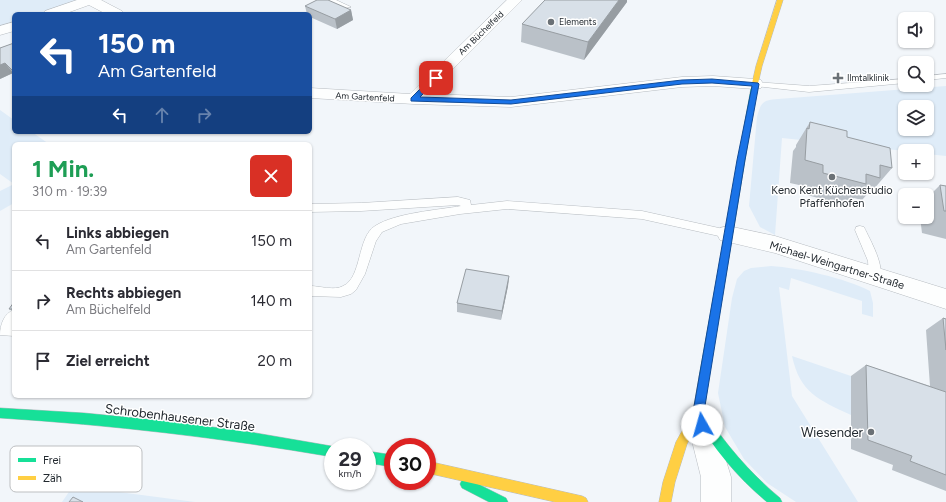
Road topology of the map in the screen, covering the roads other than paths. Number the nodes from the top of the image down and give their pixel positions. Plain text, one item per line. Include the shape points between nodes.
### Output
1 (90, 0) edge
2 (330, 0) edge
3 (515, 0) edge
4 (780, 0) edge
5 (347, 6) dead end
6 (56, 12) edge
7 (113, 12) edge
8 (12, 27) edge
9 (0, 31) edge
10 (946, 76) edge
11 (934, 77) edge
12 (898, 82) edge
13 (755, 84) junction
14 (312, 94) edge
15 (414, 99) junction
16 (312, 208) edge
17 (467, 210) junction
18 (860, 230) dead end
19 (728, 234) junction
20 (875, 277) junction
21 (312, 290) edge
22 (946, 299) edge
23 (12, 319) edge
24 (12, 332) edge
25 (698, 412) junction
26 (0, 413) edge
27 (324, 450) edge
28 (436, 469) edge
29 (436, 470) edge
30 (502, 502) edge
31 (582, 502) edge
32 (665, 502) edge
33 (716, 502) edge
34 (776, 502) edge

1 - 6 street
1 - 7 street
2 - 5 lane
3 - 15 street, Am Büchelfeld
4 - 13 street
8 - 9 street
10 - 11 lane
12 - 13 lane via 809,89
13 - 15 street, Am Gartenfeld via 682,82 511,102
13 - 19 street
14 - 15 street, Am Gartenfeld
16 - 17 lane via 453,201 466,203
17 - 19 lane via 507,205 642,215
17 - 21 lane via 402,221 378,229 372,236 355,282 349,290
18 - 20 lane via 874,262
19 - 20 street, Michael-Weingartner-Straße via 775,245
19 - 25 street
20 - 22 street, Michael-Weingartner-Straße
23 - 24 lane via 3,331
25 - 32 street via 682,442
25 - 33 street via 716,478
25 - 34 street via 729,459 754,485
26 - 27 street, Schrobenhausener Straße via 163,426
28 - 31 street
29 - 30 street

